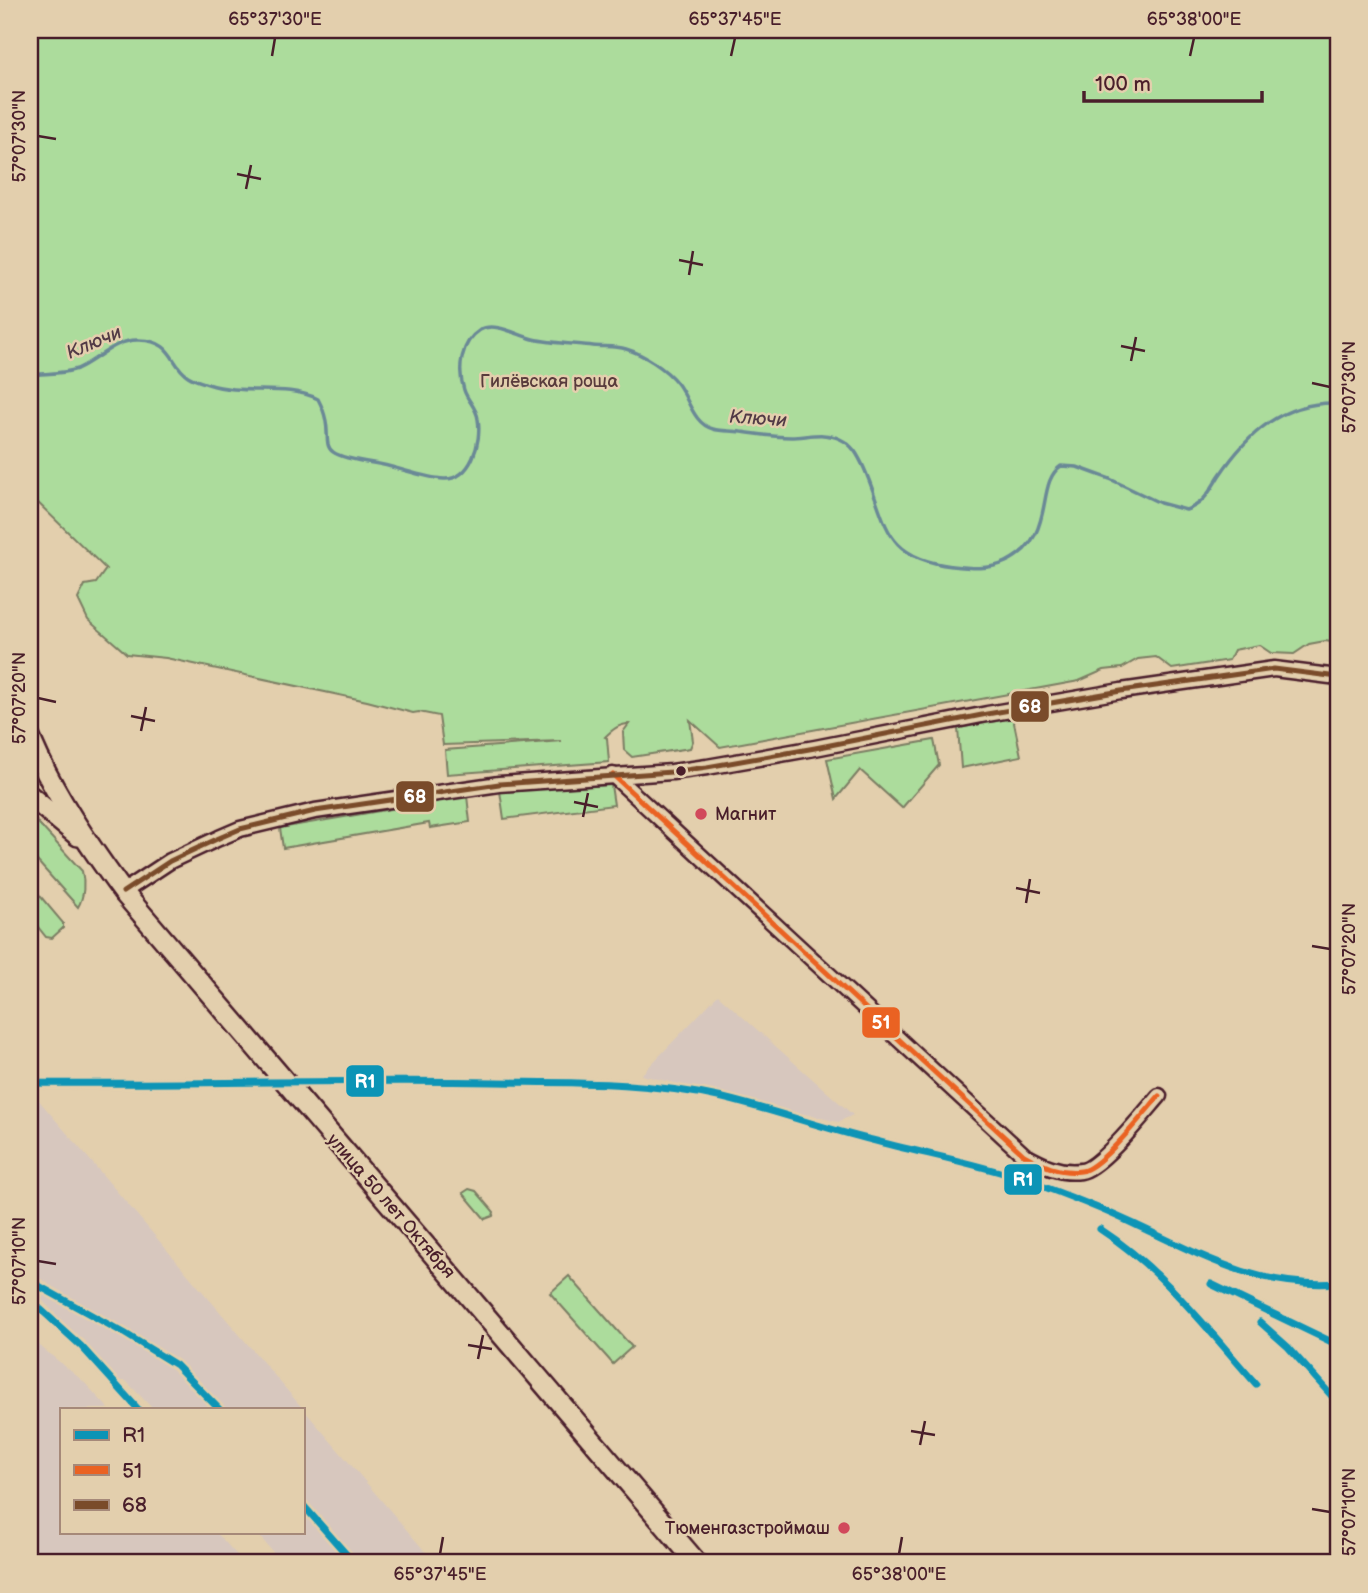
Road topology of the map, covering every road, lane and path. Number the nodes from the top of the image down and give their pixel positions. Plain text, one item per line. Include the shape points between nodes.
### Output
1 (1338, 677) edge
2 (30, 738) edge
3 (613, 775) junction
4 (30, 796) edge
5 (89, 845) junction
6 (123, 892) junction
7 (1159, 1096) dead end
8 (697, 1563) edge

1 - 3 street via 1274,669 987,713 707,767
2 - 5 main road
3 - 6 street via 474,786 240,829 170,861
3 - 7 street via 1024,1155 1049,1169 1083,1171 1107,1154
4 - 5 main road
5 - 6 main road, улица 50 лет Октября
6 - 8 main road, улица 50 лет Октября

